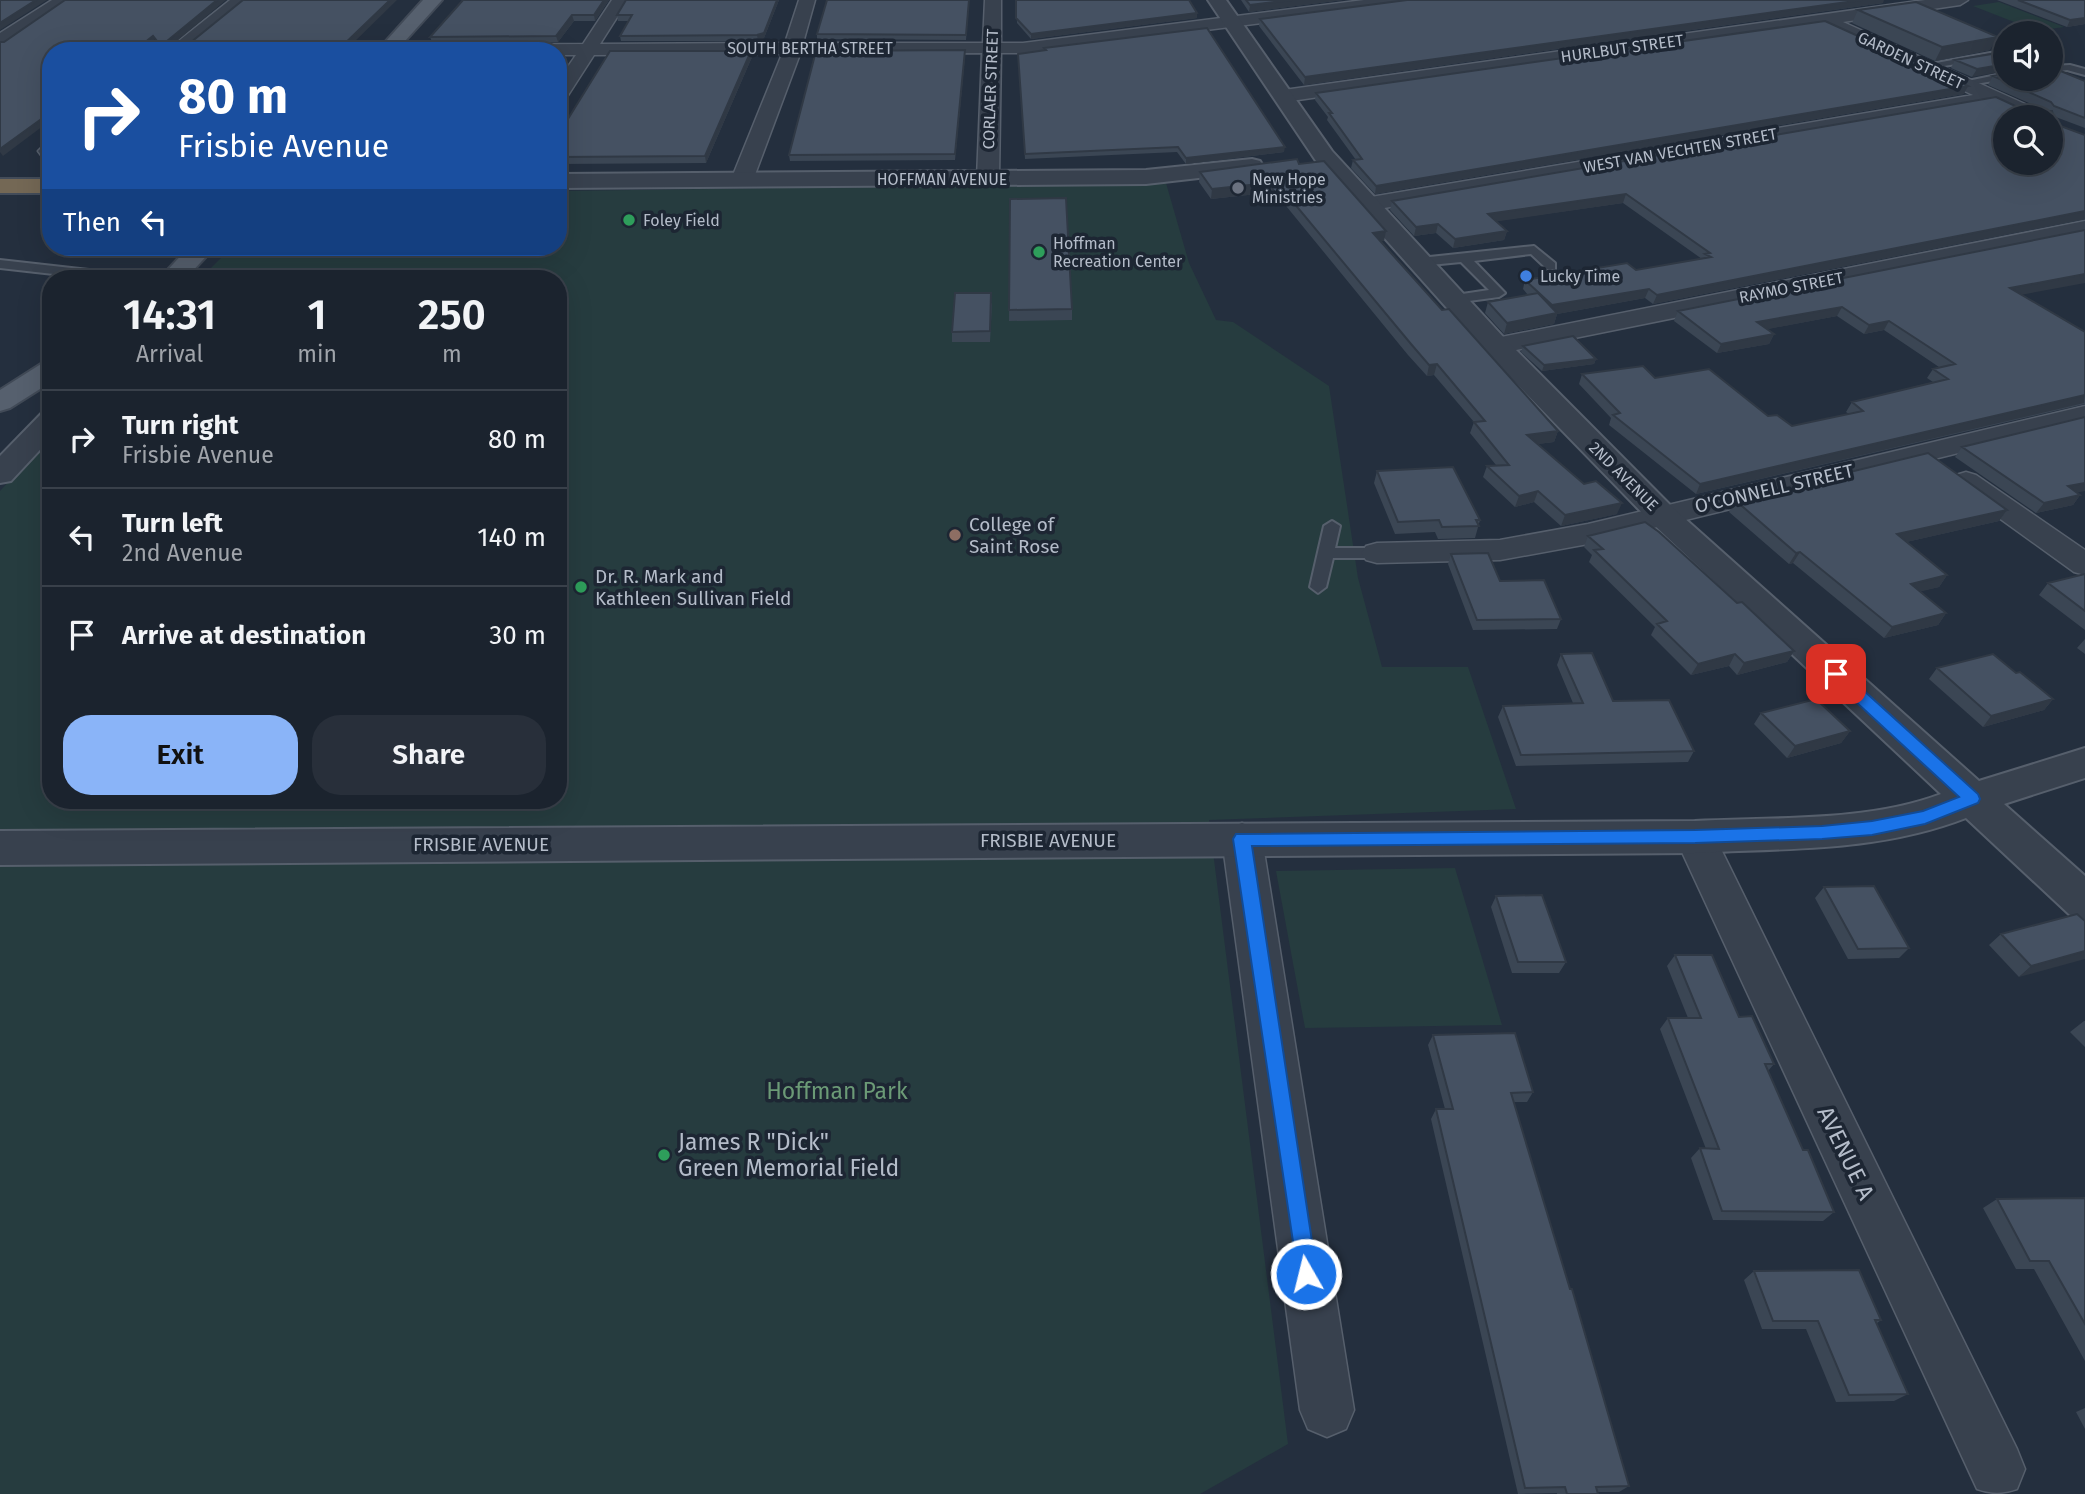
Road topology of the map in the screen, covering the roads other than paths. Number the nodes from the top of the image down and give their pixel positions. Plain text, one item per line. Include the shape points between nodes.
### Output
1 (63, 0) edge
2 (240, 0) edge
3 (433, 0) edge
4 (620, 0) edge
5 (807, 0) edge
6 (993, 0) edge
7 (1404, 0) edge
8 (1959, 0) edge
9 (1224, 11) edge
10 (1824, 19) junction
11 (0, 41) edge
12 (186, 42) edge
13 (395, 42) edge
14 (991, 47) junction
15 (793, 48) junction
16 (567, 50) edge
17 (587, 50) junction
18 (1993, 55) edge
19 (1925, 66) junction
20 (2063, 68) edge
21 (2085, 72) edge
22 (1993, 78) edge
23 (567, 82) edge
24 (1963, 83) junction
25 (1284, 96) junction
26 (1993, 97) junction
27 (2011, 105) edge
28 (1278, 163) edge
29 (988, 178) junction
30 (742, 180) junction
31 (567, 181) edge
32 (42, 186) edge
33 (5, 187) edge
34 (1367, 204) junction
35 (2085, 229) edge
36 (194, 256) edge
37 (1464, 258) junction
38 (1420, 262) junction
39 (0, 264) edge
40 (1551, 265) dead end
41 (53, 270) edge
42 (180, 270) edge
43 (1454, 299) junction
44 (1496, 346) junction
45 (42, 376) edge
46 (0, 402) edge
47 (2085, 414) edge
48 (42, 430) edge
49 (1925, 452) junction
50 (0, 474) edge
51 (1662, 515) junction
52 (1332, 526) dead end
53 (1326, 553) junction
54 (1377, 553) joint
55 (2085, 565) edge
56 (1318, 587) dead end
57 (2085, 763) edge
58 (1972, 799) junction
59 (1695, 837) junction
60 (1242, 839) junction
61 (0, 848) edge
62 (2085, 902) edge
63 (1326, 1410) dead end
64 (1997, 1469) dead end

1 - 11 street
2 - 12 street
3 - 13 main road
4 - 17 street
5 - 15 street
6 - 14 street, CORLAER STREET
7 - 9 street, SOUTH BERTHA STREET
8 - 10 street, HURLBUT STREET
9 - 14 street, SOUTH BERTHA STREET via 1023,48
9 - 25 street, 2ND AVENUE
10 - 19 street, GARDEN STREET
10 - 25 street, HURLBUT STREET
14 - 15 street, SOUTH BERTHA STREET
14 - 29 street, CORLAER STREET
15 - 17 street, SOUTH BERTHA STREET
15 - 30 street
16 - 17 street, SOUTH BERTHA STREET
17 - 23 street
18 - 19 lane
19 - 24 street, GARDEN STREET
20 - 21 lane
22 - 24 lane
24 - 26 street, GARDEN STREET
25 - 34 street, 2ND AVENUE via 1314,158
26 - 27 street, GARDEN STREET
26 - 34 street, WEST VAN VECHTEN STREET
28 - 29 street, HOFFMAN AVENUE via 1161,177
29 - 30 street, HOFFMAN AVENUE
30 - 31 street, HOFFMAN AVENUE
32 - 33 highway
34 - 38 street, 2ND AVENUE
35 - 44 street, RAYMO STREET
36 - 42 main road
37 - 38 lane
37 - 40 lane via 1534,250
37 - 43 lane via 1499,293
38 - 43 street, 2ND AVENUE
39 - 41 lane
43 - 44 street, 2ND AVENUE
44 - 51 street, 2ND AVENUE
45 - 46 main road
47 - 49 street, O'CONNELL STREET
48 - 50 street
49 - 51 street, O'CONNELL STREET
49 - 55 street
51 - 54 street, O'CONNELL STREET via 1500,550
51 - 58 street, 2ND AVENUE
52 - 53 lane
53 - 54 lane
53 - 56 lane
57 - 58 street, FRISBIE AVENUE
58 - 59 street, FRISBIE AVENUE via 1925,817 1872,828
58 - 62 street, 2ND AVENUE
59 - 60 street, FRISBIE AVENUE
59 - 64 street, AVENUE A
60 - 61 street, FRISBIE AVENUE
60 - 63 street

